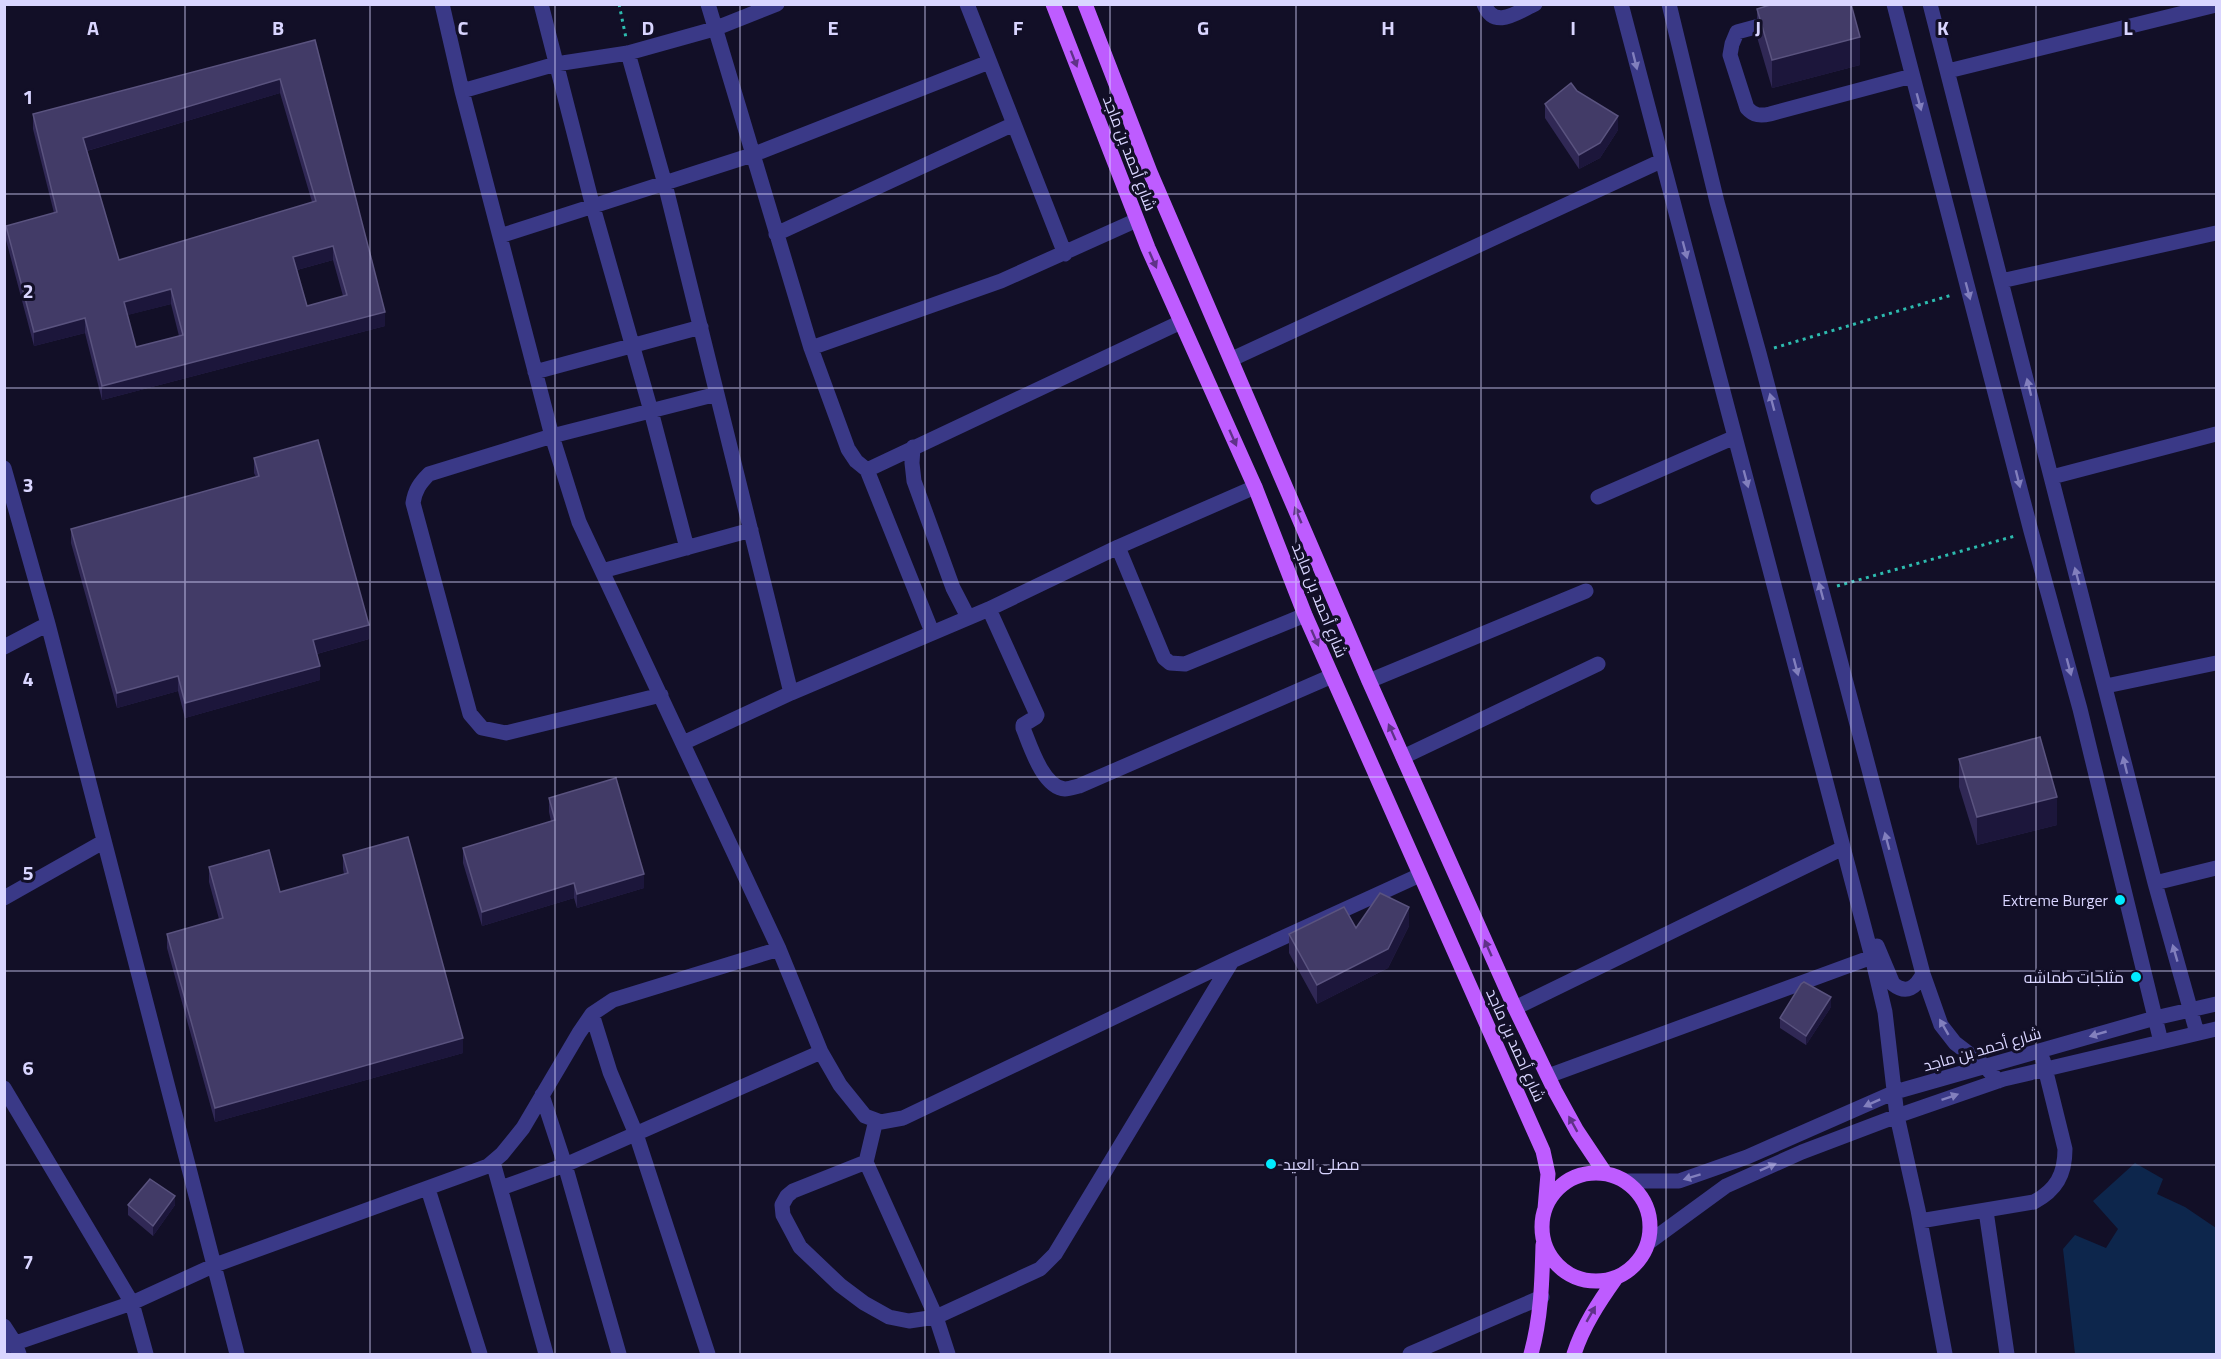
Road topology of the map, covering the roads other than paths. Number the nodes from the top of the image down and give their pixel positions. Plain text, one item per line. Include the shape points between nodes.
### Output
1 (442, 4) edge
2 (541, 4) edge
3 (708, 4) edge
4 (777, 4) edge
5 (967, 4) edge
6 (1053, 4) edge
7 (1085, 4) edge
8 (1484, 4) edge
9 (1534, 4) edge
10 (1620, 4) edge
11 (1669, 4) edge
12 (1894, 4) edge
13 (1930, 4) edge
14 (2217, 5) edge
15 (1783, 20) edge
16 (714, 29) junction
17 (628, 53) junction
18 (989, 62) junction
19 (556, 64) junction
20 (1948, 71) junction
21 (1912, 76) junction
22 (462, 91) junction
23 (1014, 124) junction
24 (752, 155) junction
25 (1661, 161) junction
26 (665, 184) junction
27 (592, 207) junction
28 (1137, 220) junction
29 (2217, 233) edge
30 (776, 234) junction
31 (500, 236) junction
32 (1065, 254) junction
33 (2001, 281) junction
34 (1181, 322) junction
35 (700, 327) junction
36 (633, 346) junction
37 (812, 348) junction
38 (1232, 359) junction
39 (535, 372) junction
40 (717, 394) junction
41 (651, 411) junction
42 (2217, 434) edge
43 (552, 436) junction
44 (1734, 437) junction
45 (914, 447) junction
46 (4, 468) edge
47 (867, 470) junction
48 (2052, 477) junction
49 (1255, 487) junction
50 (1598, 497) dead end
51 (751, 530) junction
52 (1118, 547) junction
53 (687, 548) junction
54 (602, 571) junction
55 (1586, 591) dead end
56 (989, 609) junction
57 (1305, 615) junction
58 (968, 617) junction
59 (48, 624) junction
60 (932, 632) junction
61 (4, 647) edge
62 (2217, 663) edge
63 (1598, 664) dead end
64 (1332, 676) junction
65 (1369, 681) junction
66 (2106, 686) junction
67 (791, 693) junction
68 (661, 695) junction
69 (683, 743) junction
70 (1403, 757) junction
71 (103, 842) junction
72 (1843, 848) junction
73 (2217, 868) edge
74 (1420, 875) junction
75 (2155, 883) junction
76 (4, 898) edge
77 (1858, 902) junction
78 (779, 949) junction
79 (1872, 957) junction
80 (1232, 961) junction
81 (1923, 974) junction
82 (2217, 1004) edge
83 (1515, 1008) junction
84 (2190, 1010) junction
85 (592, 1014) junction
86 (2154, 1018) junction
87 (2217, 1029) edge
88 (2197, 1034) junction
89 (2161, 1042) junction
90 (2040, 1051) junction
91 (821, 1052) junction
92 (1985, 1066) junction
93 (2046, 1069) junction
94 (1548, 1076) junction
95 (1998, 1081) junction
96 (4, 1088) edge
97 (1895, 1092) junction
98 (542, 1095) junction
99 (1897, 1116) junction
100 (876, 1120) junction
101 (636, 1134) junction
102 (493, 1161) junction
103 (866, 1162) junction
104 (565, 1166) junction
105 (1605, 1173) junction
106 (1626, 1181) junction
107 (501, 1188) junction
108 (428, 1189) junction
109 (1545, 1209) junction
110 (1986, 1211) junction
111 (1920, 1221) junction
112 (1543, 1239) junction
113 (1648, 1243) junction
114 (214, 1265) junction
115 (1616, 1278) junction
116 (1542, 1297) junction
117 (132, 1303) junction
118 (936, 1317) junction
119 (4, 1326) edge
120 (13, 1348) edge
121 (146, 1354) edge
122 (237, 1354) edge
123 (480, 1354) edge
124 (546, 1354) edge
125 (618, 1354) edge
126 (708, 1354) edge
127 (948, 1354) edge
128 (1410, 1354) edge
129 (1531, 1354) edge
130 (1574, 1354) edge
131 (1945, 1354) edge
132 (2007, 1354) edge

1 - 22 street
2 - 19 street
3 - 16 street
4 - 16 street
5 - 18 street
6 -> 28 main road, شارع أحمد بن ماجد
7 - 38 main road, شارع أحمد بن ماجد via 1150,172
8 - 9 street via 1487,13 1496,19
10 -> 25 street
81 -> 11 street via 1717,202
12 - 21 street
13 - 20 street
14 - 20 street
15 - 21 street via 1737,32 1732,44 1730,55 1752,113 1770,114
16 - 17 street
16 - 24 street
17 - 19 street
17 - 26 street
18 - 23 street
18 - 24 street
19 - 22 street
19 - 27 street
20 - 33 street
21 -> 86 street via 2080,709
22 - 31 street
23 - 30 street
23 - 32 street
24 - 26 street
24 - 30 street
25 - 38 street
25 -> 44 street
26 - 27 street
26 - 35 street
27 - 31 street
27 - 36 street
28 - 32 street
28 -> 34 main road, شارع أحمد بن ماجد
29 - 33 street
30 - 37 street
31 - 39 street
32 - 37 street via 1001,281
48 -> 33 street
34 - 45 street
34 -> 49 main road, شارع أحمد بن ماجد
35 - 36 street
35 - 40 street
36 - 39 street
36 - 41 street
37 - 47 street via 848,449
65 -> 38 main road, شارع أحمد بن ماجد
39 - 43 street
40 - 41 street
40 - 51 street
41 - 43 street
41 - 53 street
42 - 48 street
43 - 54 street via 579,522
43 - 68 street via 429,474 414,494 413,503 470,714 482,728 506,733
44 - 50 street
44 -> 72 street
45 - 47 street
45 - 58 street via 914,481 953,588
46 - 59 street
47 - 60 street
66 -> 48 street
49 - 52 street
49 - 57 main road, شارع أحمد بن ماجد
51 - 53 street
51 - 67 street
52 - 56 street
52 - 57 street via 1164,658 1170,663 1185,664
53 - 54 street
54 - 68 street
55 - 65 street
56 - 58 street
56 - 64 street via 1037,715 1023,728 1047,779 1065,789
57 -> 64 main road, شارع أحمد بن ماجد
58 - 60 street
59 - 61 street
59 - 71 street
60 - 67 street
62 - 66 street
63 - 70 street
64 - 74 main road, شارع أحمد بن ماجد
70 -> 65 main road, شارع أحمد بن ماجد
75 -> 66 street
67 - 69 street
68 - 69 street
69 - 78 street
83 -> 70 main road, شارع أحمد بن ماجد
71 - 76 street
71 - 114 street
72 - 77 street
72 - 83 street
73 - 75 street
74 - 80 street
74 - 109 main road, شارع أحمد بن ماجد via 1543,1151 1548,1174
84 -> 75 street
77 - 79 street
77 - 81 street via 1893,984 1902,989 1912,988
78 - 85 street via 613,1000
78 - 91 street
79 - 94 street
79 - 97 street via 1885,1012
80 - 100 street via 903,1118
80 - 118 street via 1055,1254 1040,1269
92 -> 81 street via 1954,1043 1941,1025
82 - 84 street, شارع أحمد بن ماجد
83 - 94 main road, شارع أحمد بن ماجد
84 - 86 street, شارع أحمد بن ماجد
84 - 88 street
85 - 98 street
85 - 101 street via 610,1072
86 - 89 street
86 -> 90 street, شارع أحمد بن ماجد
87 - 88 street
88 - 89 street
89 - 93 street
90 - 92 street, شارع أحمد بن ماجد
90 - 93 street
91 - 100 street via 854,1105
91 - 101 street
92 - 95 street
92 - 97 street, شارع أحمد بن ماجد
93 - 95 street
93 - 110 street via 2065,1149 2061,1178 2049,1194 2034,1203
105 -> 94 main road, شارع أحمد بن ماجد
99 -> 95 street
96 - 117 street
97 - 99 street
97 -> 106 street, شارع أحمد بن ماجد via 1707,1173 1679,1181
98 - 102 street via 523,1128
98 - 104 street
99 - 111 street
113 -> 99 street via 1726,1186
100 - 103 street
101 - 104 street
101 - 126 street
102 - 107 street
102 - 108 street
103 - 118 street
103 - 118 street via 793,1191 782,1205 783,1215 800,1247 864,1304 889,1317 909,1321
104 - 107 street
104 - 125 street
105 - 106 main road
105 - 109 main road via 1586,1173 1569,1180 1554,1192
106 - 113 main road via 1647,1208 1651,1225
107 - 124 street
108 - 114 street
108 - 123 street
109 - 112 main road
110 - 111 street
110 - 132 street
111 - 131 street
112 - 115 main road via 1562,1270 1597,1281
112 - 116 main road
113 - 115 main road via 1636,1264
114 - 117 street
114 - 122 street
130 -> 115 main road via 1592,1312
116 - 128 street
116 - 129 main road
117 - 120 street
117 - 121 street
118 - 127 street
119 - 120 street

